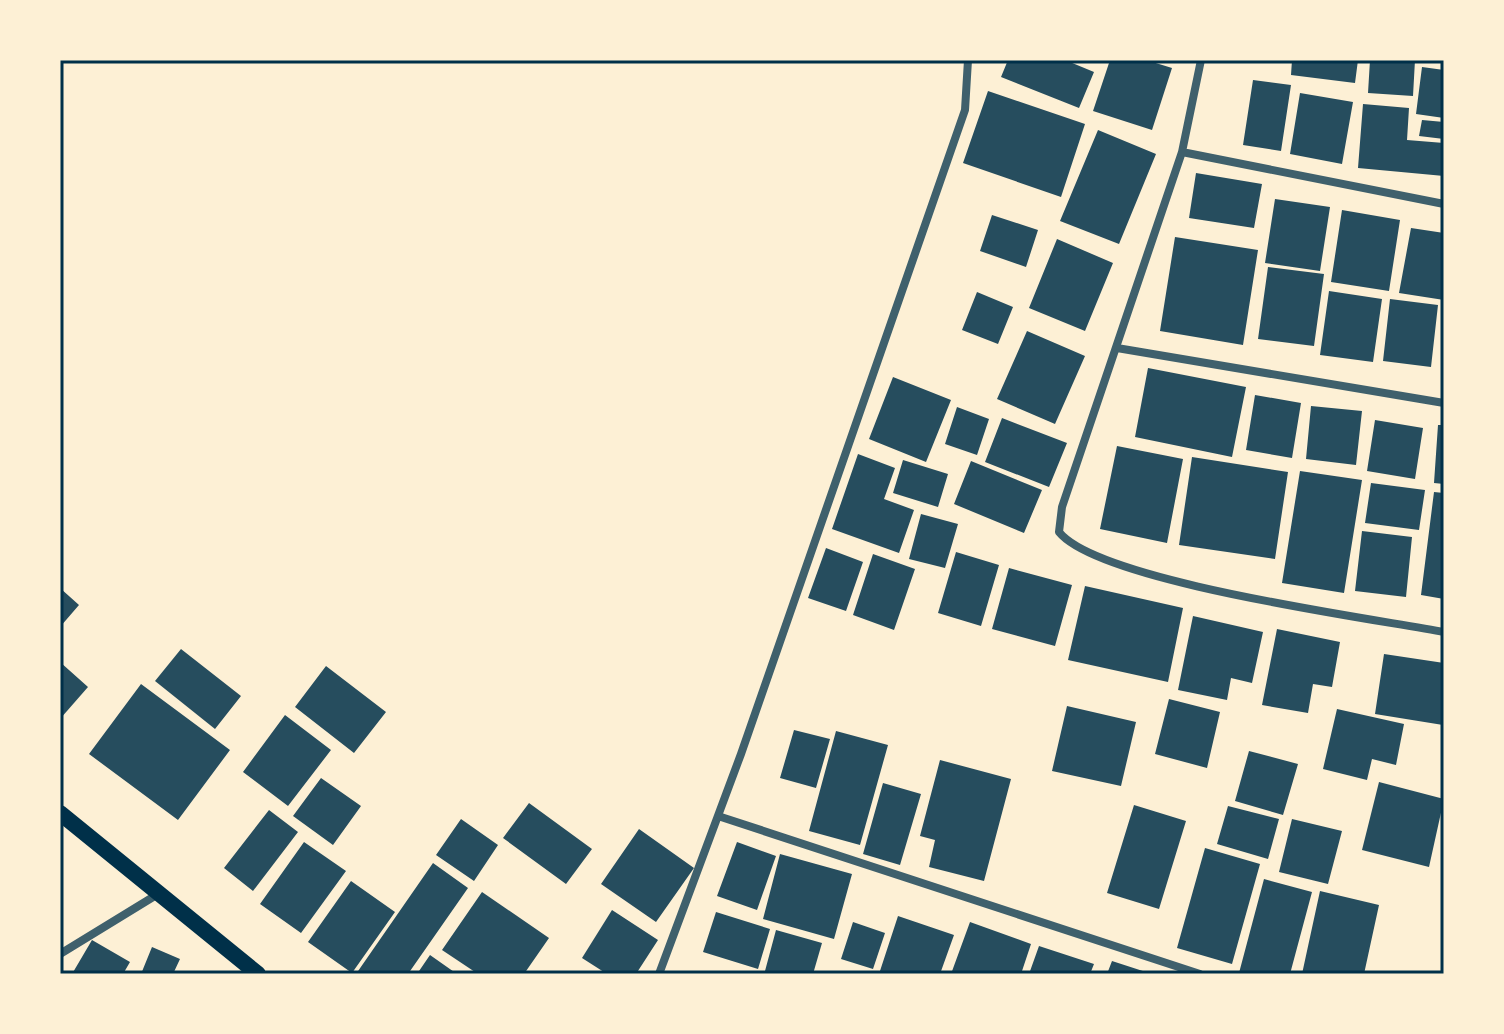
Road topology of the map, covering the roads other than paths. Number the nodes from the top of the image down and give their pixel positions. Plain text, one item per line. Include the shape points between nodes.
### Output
1 (968, 60) edge
2 (1201, 60) edge
3 (1182, 152) junction
4 (1444, 204) edge
5 (1117, 348) junction
6 (1444, 403) edge
7 (1444, 632) edge
8 (60, 813) edge
9 (718, 816) junction
10 (160, 894) junction
11 (60, 954) edge
12 (258, 974) edge
13 (659, 974) edge
14 (1200, 974) edge

1 - 9 street via 965,110
2 - 3 street
3 - 4 street
3 - 5 street
5 - 6 street
5 - 7 street via 1062,507 1059,532 1066,540 1104,561 1179,582
8 - 10 main road
9 - 13 street
9 - 14 street
10 - 11 street
10 - 12 main road

